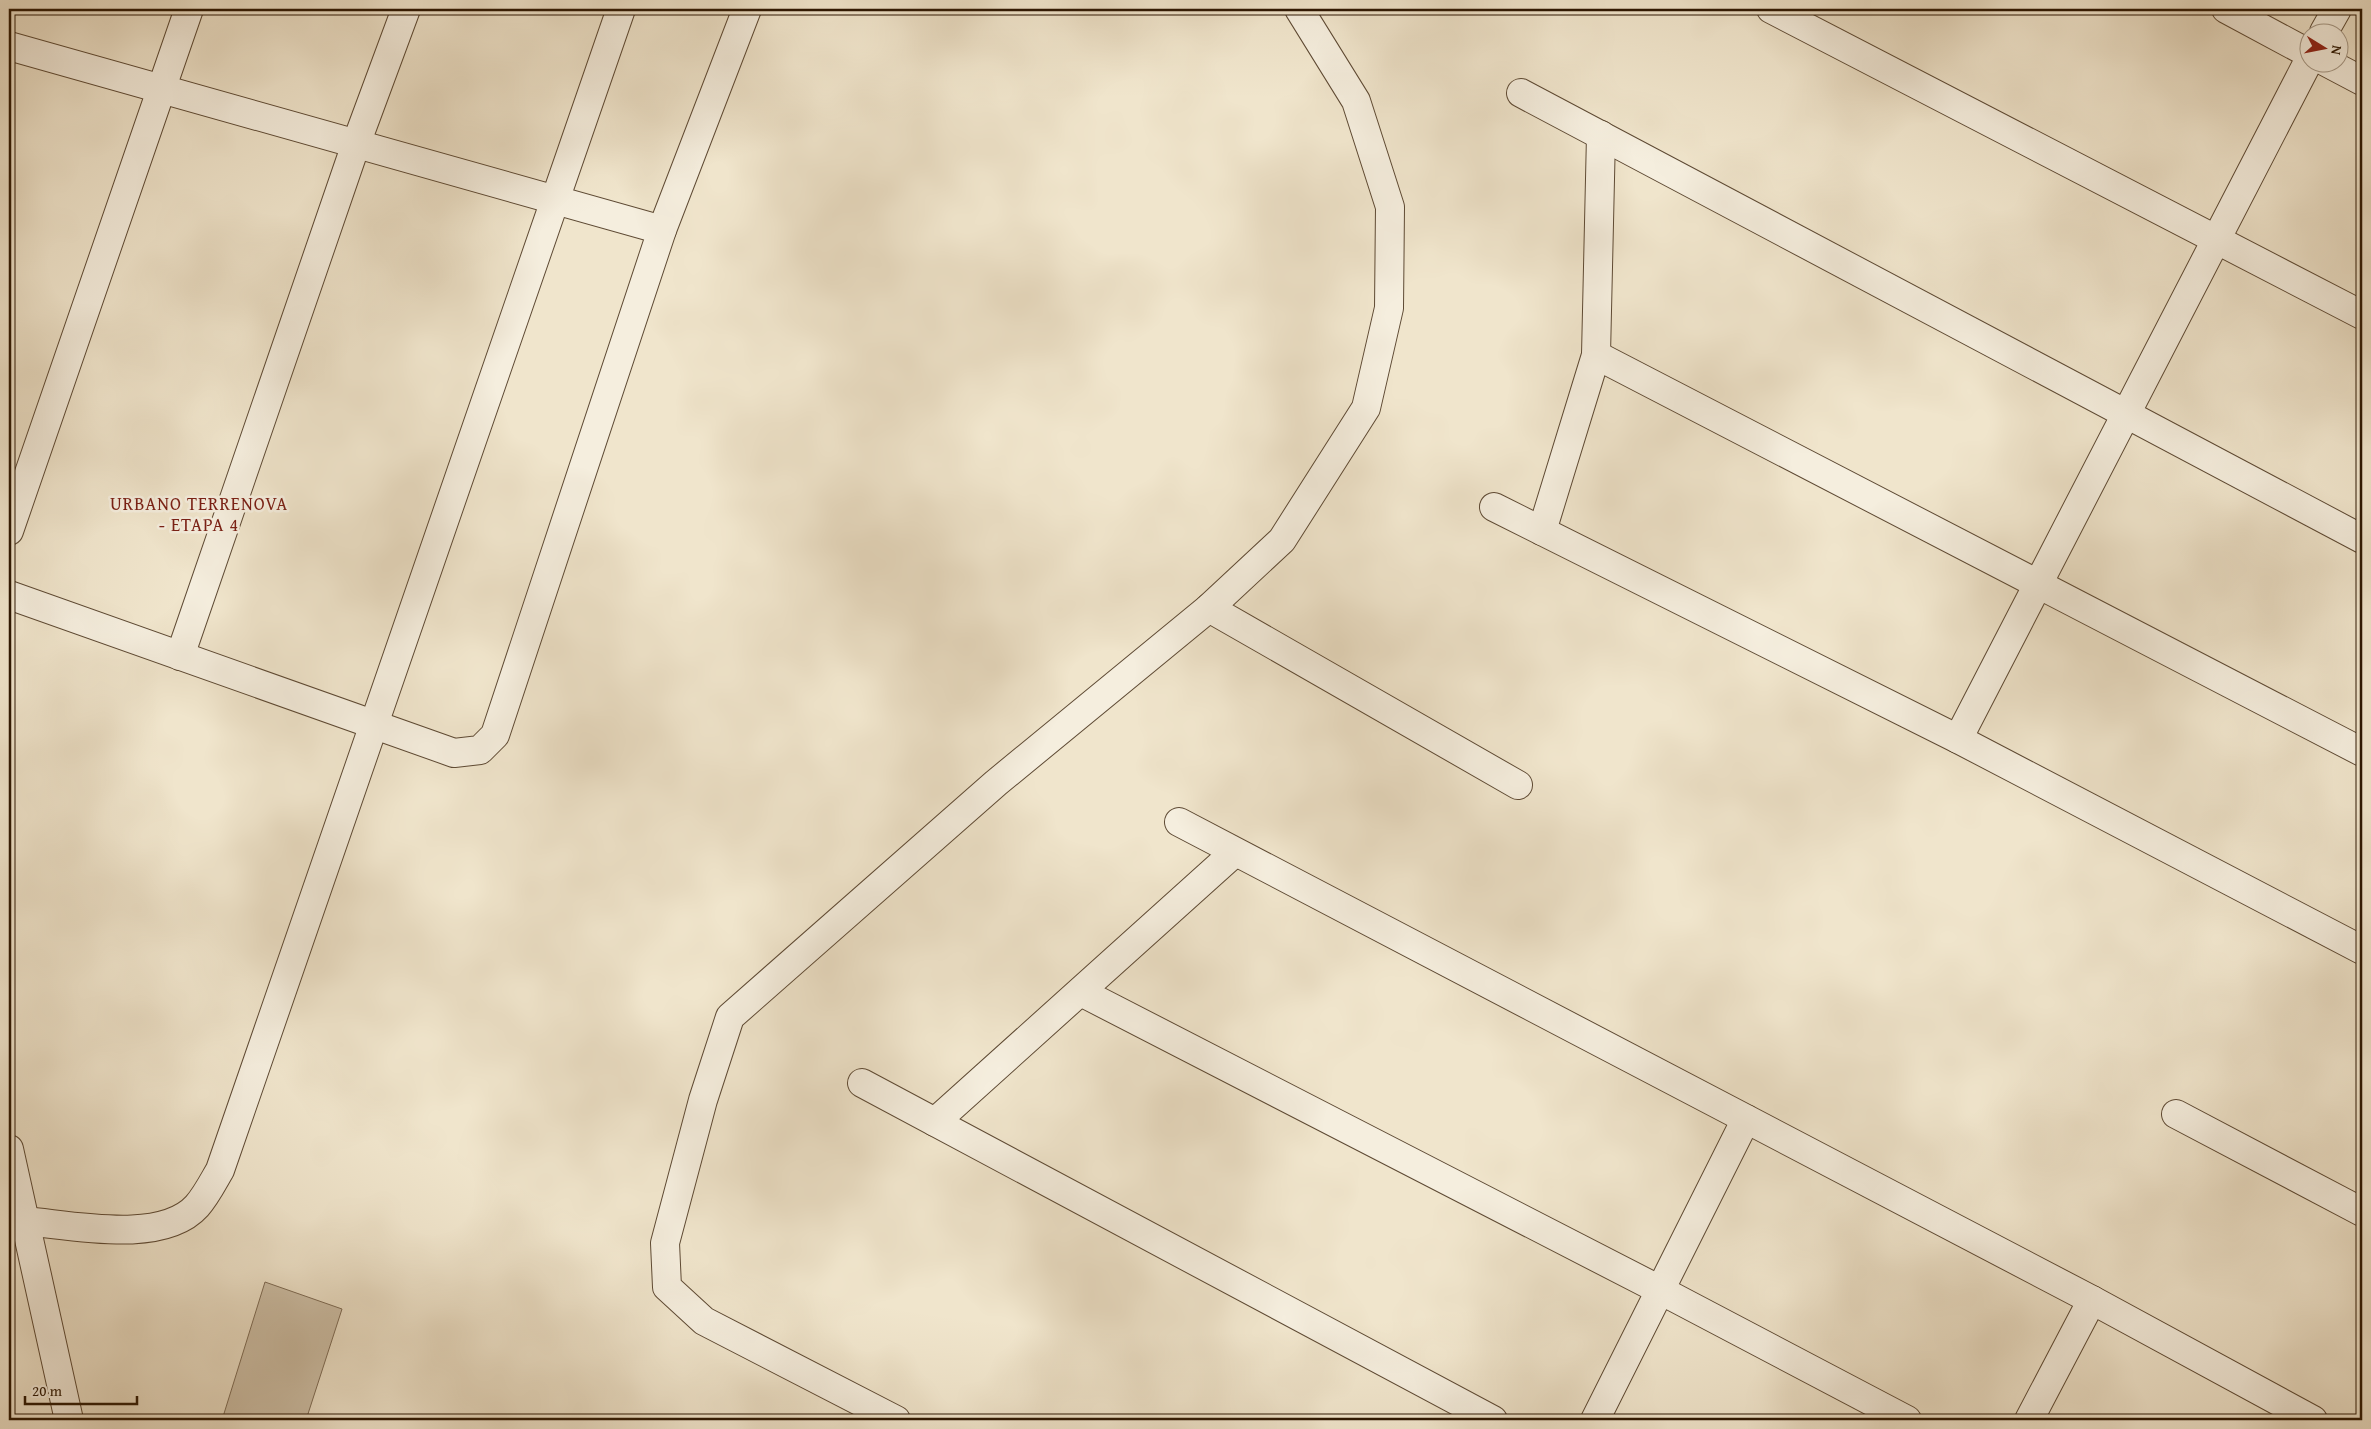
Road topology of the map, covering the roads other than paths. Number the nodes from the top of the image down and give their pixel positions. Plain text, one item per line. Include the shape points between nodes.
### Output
1 (189, 9) edge
2 (406, 9) edge
3 (621, 9) edge
4 (747, 9) edge
5 (1299, 9) edge
6 (1771, 9) edge
7 (2226, 9) edge
8 (2337, 9) edge
9 (2330, 22) edge
10 (9, 46) edge
11 (2298, 49) edge
12 (2303, 72) edge
13 (2345, 72) edge
14 (2362, 81) edge
15 (160, 88) junction
16 (1521, 93) dead end
17 (1601, 135) junction
18 (356, 144) junction
19 (554, 200) junction
20 (662, 230) junction
21 (2216, 239) junction
22 (2362, 315) edge
23 (1596, 355) junction
24 (2126, 412) junction
25 (1494, 507) dead end
26 (9, 531) edge
27 (1542, 531) junction
28 (2362, 539) edge
29 (2038, 584) junction
30 (9, 595) edge
31 (1209, 608) junction
32 (180, 656) junction
33 (373, 724) junction
34 (1958, 739) junction
35 (2362, 752) edge
36 (1518, 785) dead end
37 (1179, 822) dead end
38 (1235, 852) junction
39 (2362, 950) edge
40 (1081, 992) junction
41 (862, 1082) dead end
42 (2176, 1114) dead end
43 (1746, 1119) junction
44 (935, 1122) junction
45 (9, 1149) edge
46 (2362, 1212) edge
47 (25, 1221) junction
48 (1660, 1290) junction
49 (2092, 1300) junction
50 (69, 1420) edge
51 (896, 1420) edge
52 (1493, 1420) edge
53 (1594, 1420) edge
54 (1907, 1420) edge
55 (2029, 1420) edge
56 (2313, 1420) edge

1 - 15 street
2 - 18 street
3 - 19 street
4 - 20 street
5 - 31 street via 1356,101 1390,207 1389,308 1366,408 1282,540
6 - 21 street
7 - 11 street
8 - 9 street
10 - 15 street
12 - 21 street
13 - 14 street
15 - 18 street
15 - 26 street
16 - 17 street
17 - 23 street
17 - 24 street
18 - 19 street
18 - 32 street
19 - 20 street
19 - 33 street
20 - 33 street via 495,735 480,750 454,753
21 - 22 street
21 - 24 street
23 - 27 street
23 - 29 street
24 - 28 street
24 - 29 street
25 - 27 street
27 - 34 street
29 - 34 street
29 - 35 street
30 - 32 street
31 - 36 street
31 - 51 street via 996,783 730,1016 702,1100 665,1243 667,1287 704,1321
32 - 33 street
33 - 47 street via 220,1170 196,1207 168,1224 138,1231
34 - 39 street
37 - 38 street
38 - 40 street
38 - 43 street
40 - 44 street
40 - 48 street
41 - 44 street
42 - 46 street
43 - 48 street
43 - 49 street
44 - 52 street
45 - 47 street
47 - 50 street
48 - 53 street
48 - 54 street
49 - 55 street
49 - 56 street

